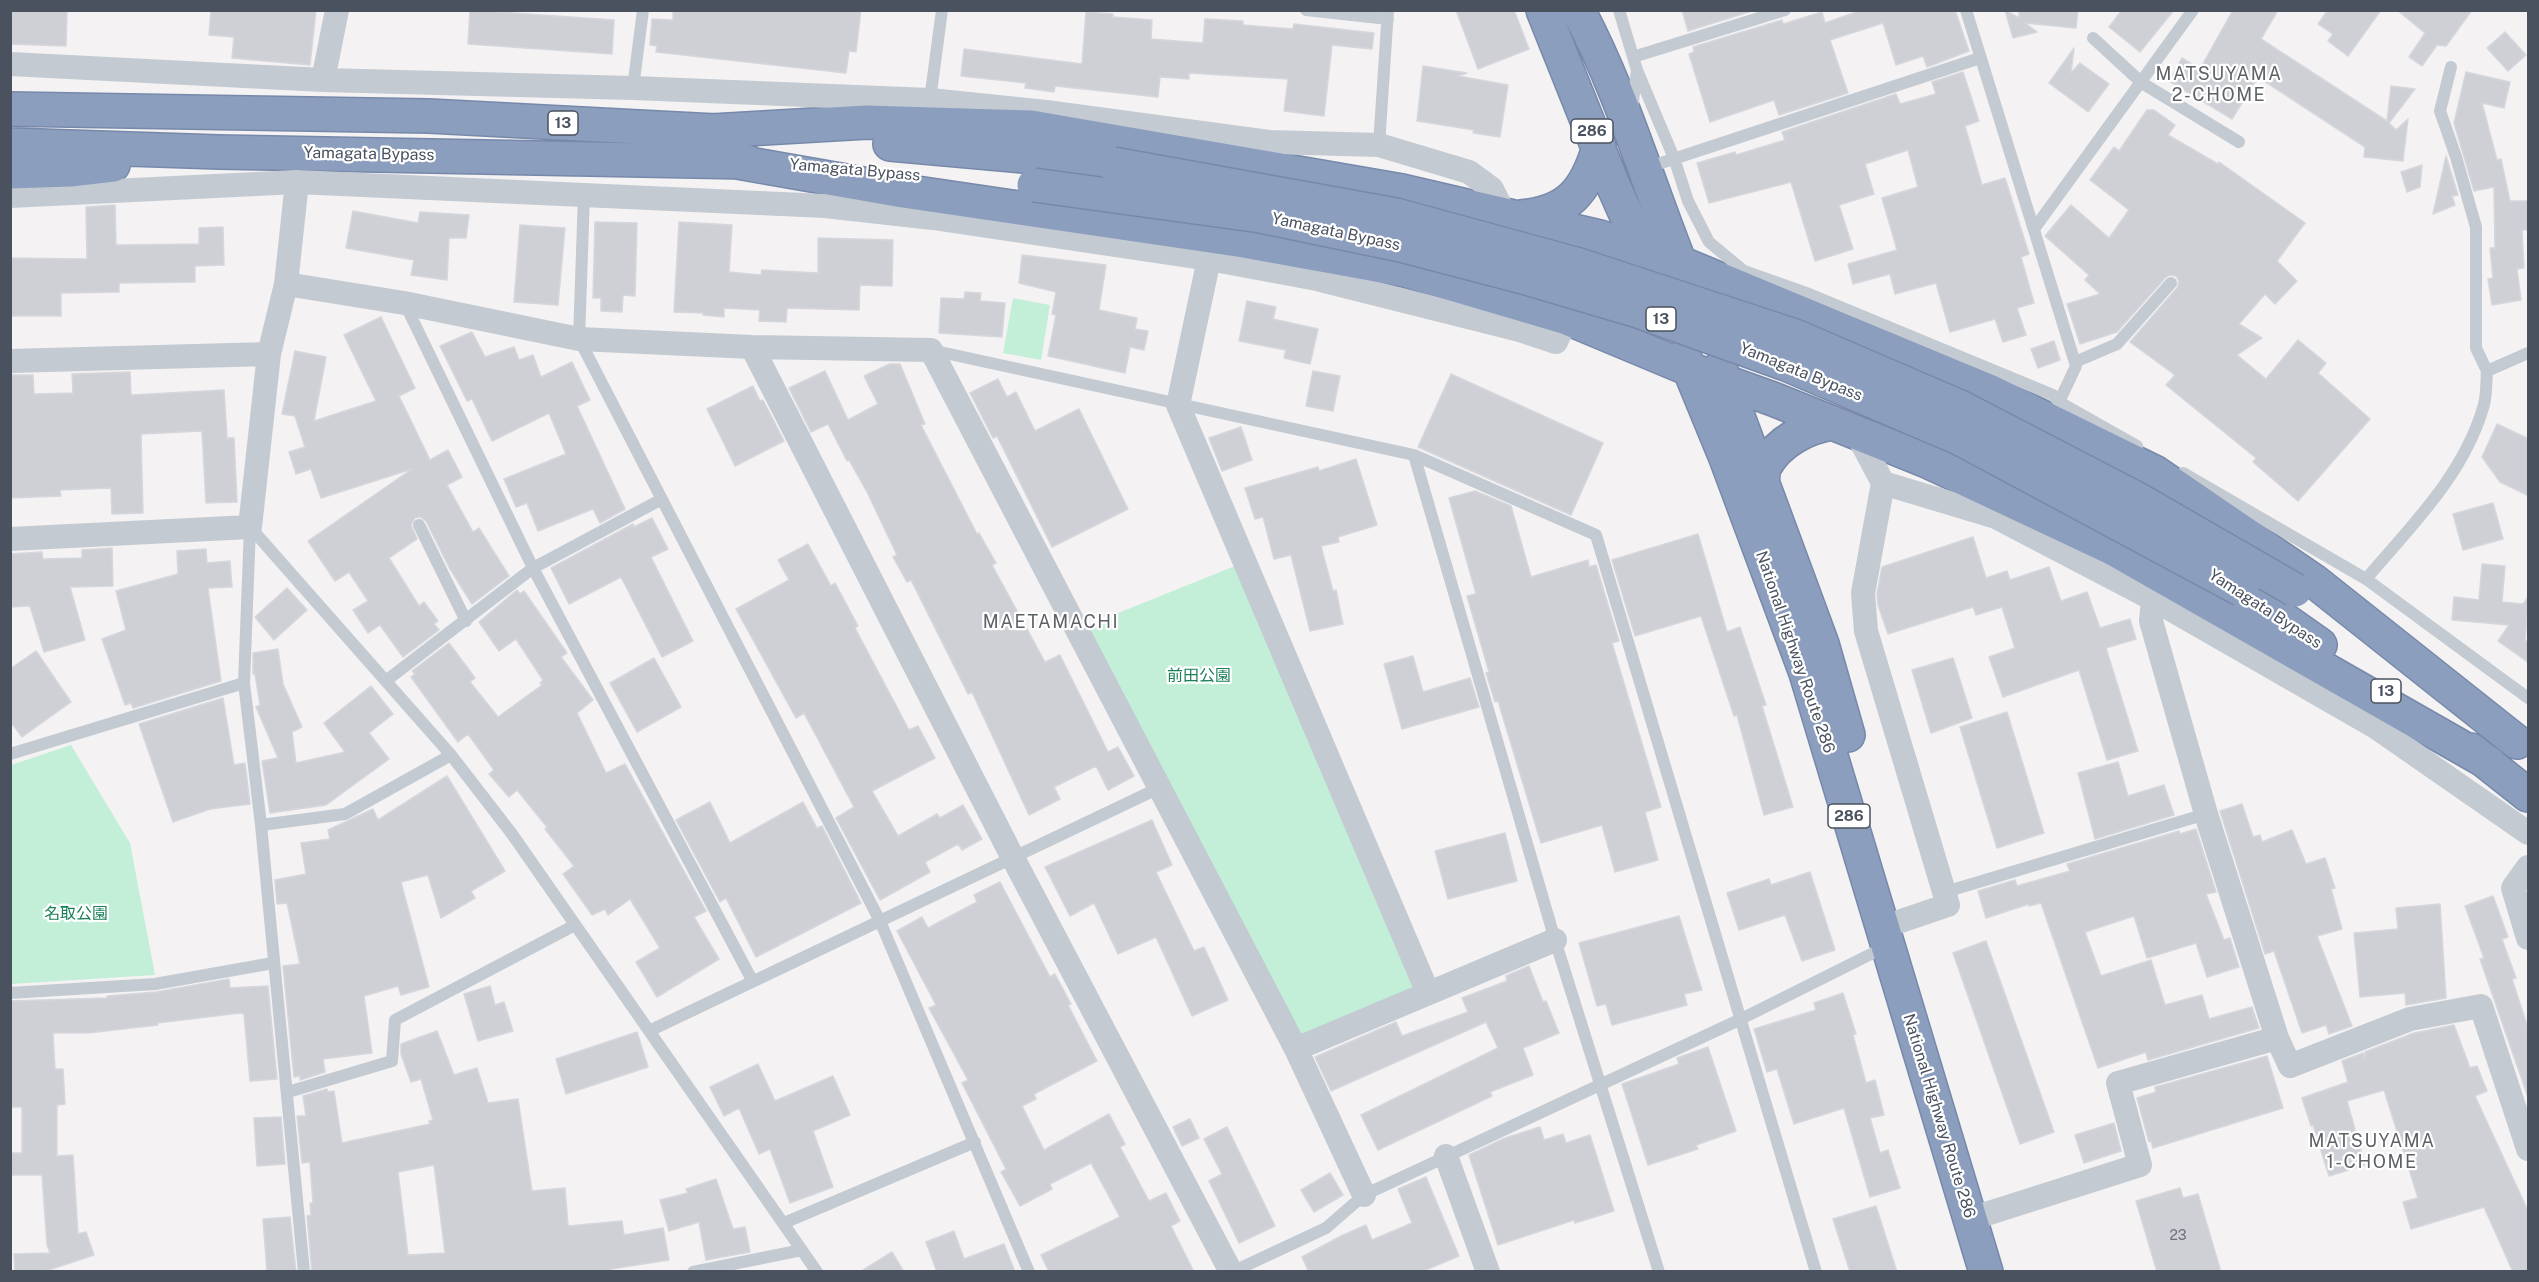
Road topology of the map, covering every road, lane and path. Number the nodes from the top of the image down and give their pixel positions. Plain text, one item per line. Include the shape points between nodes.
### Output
1 (338, 10) edge
2 (643, 10) edge
3 (942, 10) edge
4 (1306, 10) edge
5 (1543, 10) edge
6 (1578, 10) edge
7 (1619, 10) edge
8 (1785, 10) edge
9 (1966, 10) edge
10 (2193, 10) edge
11 (1388, 15) edge
12 (2093, 38) dead end
13 (1633, 57) junction
14 (1980, 58) junction
15 (10, 64) edge
16 (2451, 67) dead end
17 (1637, 70) junction
18 (323, 80) junction
19 (2142, 83) junction
20 (10, 86) edge
21 (633, 88) junction
22 (930, 100) junction
23 (10, 109) edge
24 (232, 113) junction
25 (1629, 128) junction
26 (712, 131) junction
27 (2239, 142) dead end
28 (10, 145) edge
29 (1379, 145) junction
30 (1599, 147) junction
31 (219, 152) junction
32 (726, 160) junction
33 (1659, 163) junction
34 (10, 172) edge
35 (297, 182) junction
36 (584, 194) junction
37 (10, 196) edge
38 (1511, 215) junction
39 (2034, 229) junction
40 (1209, 259) junction
41 (1666, 267) junction
42 (286, 284) junction
43 (2171, 284) dead end
44 (404, 303) junction
45 (1567, 318) junction
46 (579, 339) junction
47 (752, 347) junction
48 (931, 350) junction
49 (2529, 353) edge
50 (269, 354) junction
51 (10, 361) edge
52 (2075, 362) junction
53 (1703, 365) junction
54 (2487, 371) junction
55 (2059, 402) junction
56 (1178, 405) junction
57 (1845, 428) junction
58 (1414, 455) junction
59 (2152, 455) dead end
60 (2173, 467) dead end
61 (1883, 483) junction
62 (1762, 486) junction
63 (662, 499) junction
64 (419, 525) dead end
65 (250, 527) junction
66 (10, 539) edge
67 (533, 568) junction
68 (2366, 579) junction
69 (2153, 599) junction
70 (466, 621) junction
71 (387, 680) junction
72 (244, 683) junction
73 (2529, 698) edge
74 (2523, 747) edge
75 (11, 753) edge
76 (451, 754) junction
77 (2489, 763) junction
78 (1158, 788) junction
79 (2529, 795) edge
80 (2206, 813) junction
81 (261, 825) junction
82 (2529, 833) edge
83 (1013, 858) junction
84 (2529, 867) edge
85 (1945, 892) junction
86 (880, 921) junction
87 (575, 925) junction
88 (1895, 933) junction
89 (2529, 938) edge
90 (1555, 940) junction
91 (273, 963) junction
92 (752, 980) junction
93 (10, 993) edge
94 (1428, 993) junction
95 (1739, 1020) junction
96 (649, 1031) junction
97 (2277, 1038) junction
98 (1296, 1049) junction
99 (1601, 1083) junction
100 (288, 1092) junction
101 (975, 1142) junction
102 (2529, 1149) edge
103 (1446, 1156) junction
104 (1364, 1195) junction
105 (1986, 1214) junction
106 (784, 1222) junction
107 (802, 1250) junction
108 (304, 1272) edge
109 (693, 1272) edge
110 (817, 1272) edge
111 (1029, 1272) edge
112 (1231, 1272) edge
113 (1488, 1272) edge
114 (1659, 1272) edge
115 (1816, 1272) edge
116 (1986, 1272) edge
117 (2003, 1272) edge

1 - 18 street
2 - 21 lane
3 - 22 lane
4 - 11 lane
5 - 30 highway, 286
6 - 25 highway, 286
7 - 13 lane
8 - 13 lane
9 - 14 lane
10 - 19 lane
11 - 29 lane
12 - 19 lane
13 - 17 lane
14 - 33 lane
14 - 39 lane
15 - 18 street
16 - 54 lane via 2440,111 2476,227 2476,348
17 - 25 lane
17 - 33 lane
18 - 21 street
19 - 27 lane
19 - 39 lane
20 - 24 highway via 92,90
21 - 22 street
22 - 29 street via 1269,142
23 - 24 highway, Yamagata Bypass / 13
24 - 26 highway, Yamagata Bypass / 13 via 429,116
25 - 33 highway, 286
26 - 38 highway via 867,122 1031,127 1402,191
26 - 74 highway, Yamagata Bypass / 13, bridge via 1113,164 1396,215 1580,265 1795,336 1960,407 2139,500 2295,590
28 - 31 highway, Yamagata Bypass / 13
29 - 38 street via 1468,172 1492,189
30 - 38 highway via 1579,190 1561,207 1543,215
30 - 41 highway, 286 via 1613,185
31 - 32 highway, Yamagata Bypass / 13
31 - 34 highway via 70,170
32 - 45 highway via 903,191 1244,240 1404,270
32 - 77 highway, Yamagata Bypass / 13, bridge via 1034,185 1262,216 1401,245 1638,311 1786,364 1959,438 2242,590
33 - 41 highway, 286
33 - 55 lane via 1688,201 1709,242 1743,271 1809,294 2053,395
35 - 36 street
35 - 37 street
35 - 42 street
36 - 40 street via 825,206
36 - 46 lane
38 - 41 highway via 1600,237
39 - 52 lane
40 - 45 street via 1317,279 1556,342
40 - 56 street
41 - 74 highway via 1991,392 2156,473 2314,581
42 - 44 street
42 - 50 street
43 - 52 lane via 2117,344
44 - 46 street
44 - 67 lane
45 - 53 highway
46 - 47 street
46 - 63 lane
47 - 48 street
47 - 83 street
48 - 56 lane
48 - 78 street
49 - 54 lane
50 - 51 street
50 - 65 street
52 - 55 lane
53 - 57 highway
53 - 62 highway, National Highway Route 286 / 286
53 - 88 highway, National Highway Route 286 / 286 via 1726,458 1806,673
54 - 68 lane via 2484,406 2452,476
55 - 59 lane
56 - 58 lane
56 - 94 street
57 - 61 street
57 - 62 highway via 1815,426 1784,445 1764,468
57 - 77 highway via 1927,461 2112,548
58 - 90 lane
58 - 95 lane via 1596,535
60 - 68 lane
61 - 69 street via 1996,517
61 - 85 street via 1863,593 1866,630
62 - 88 highway, National Highway Route 286 / 286 via 1822,644
63 - 67 lane
63 - 86 lane
64 - 70 lane
65 - 66 street
65 - 71 lane
65 - 72 lane
67 - 70 lane
67 - 92 lane
68 - 73 lane
69 - 80 street via 2151,621
69 - 82 street via 2374,726
70 - 71 lane
71 - 76 lane
72 - 75 lane
72 - 81 lane
76 - 81 lane via 345,814
76 - 87 lane
77 - 79 highway, Yamagata Bypass / 13
78 - 83 lane
78 - 98 street
80 - 85 lane
80 - 97 street
81 - 91 lane
83 - 86 lane
83 - 112 street
84 - 89 street via 2513,888
85 - 88 street via 1948,905
86 - 92 lane
86 - 101 lane
87 - 96 lane
87 - 100 lane via 395,1020 392,1061
88 - 95 lane
88 - 105 highway, National Highway Route 286 / 286
88 - 116 highway, National Highway Route 286 / 286
90 - 94 street
90 - 99 lane
91 - 93 lane via 154,984
91 - 100 lane
92 - 96 lane
94 - 98 street
95 - 99 lane
95 - 115 lane
96 - 106 lane
97 - 102 street via 2290,1066 2410,1019 2481,1006
97 - 105 street via 2118,1083 2140,1165
98 - 104 street
99 - 103 lane
99 - 114 lane
100 - 108 lane
101 - 106 lane
101 - 111 lane
103 - 104 lane
103 - 113 street
104 - 112 lane via 1326,1228
105 - 117 highway, National Highway Route 286 / 286
106 - 107 lane
107 - 109 lane
107 - 110 lane

